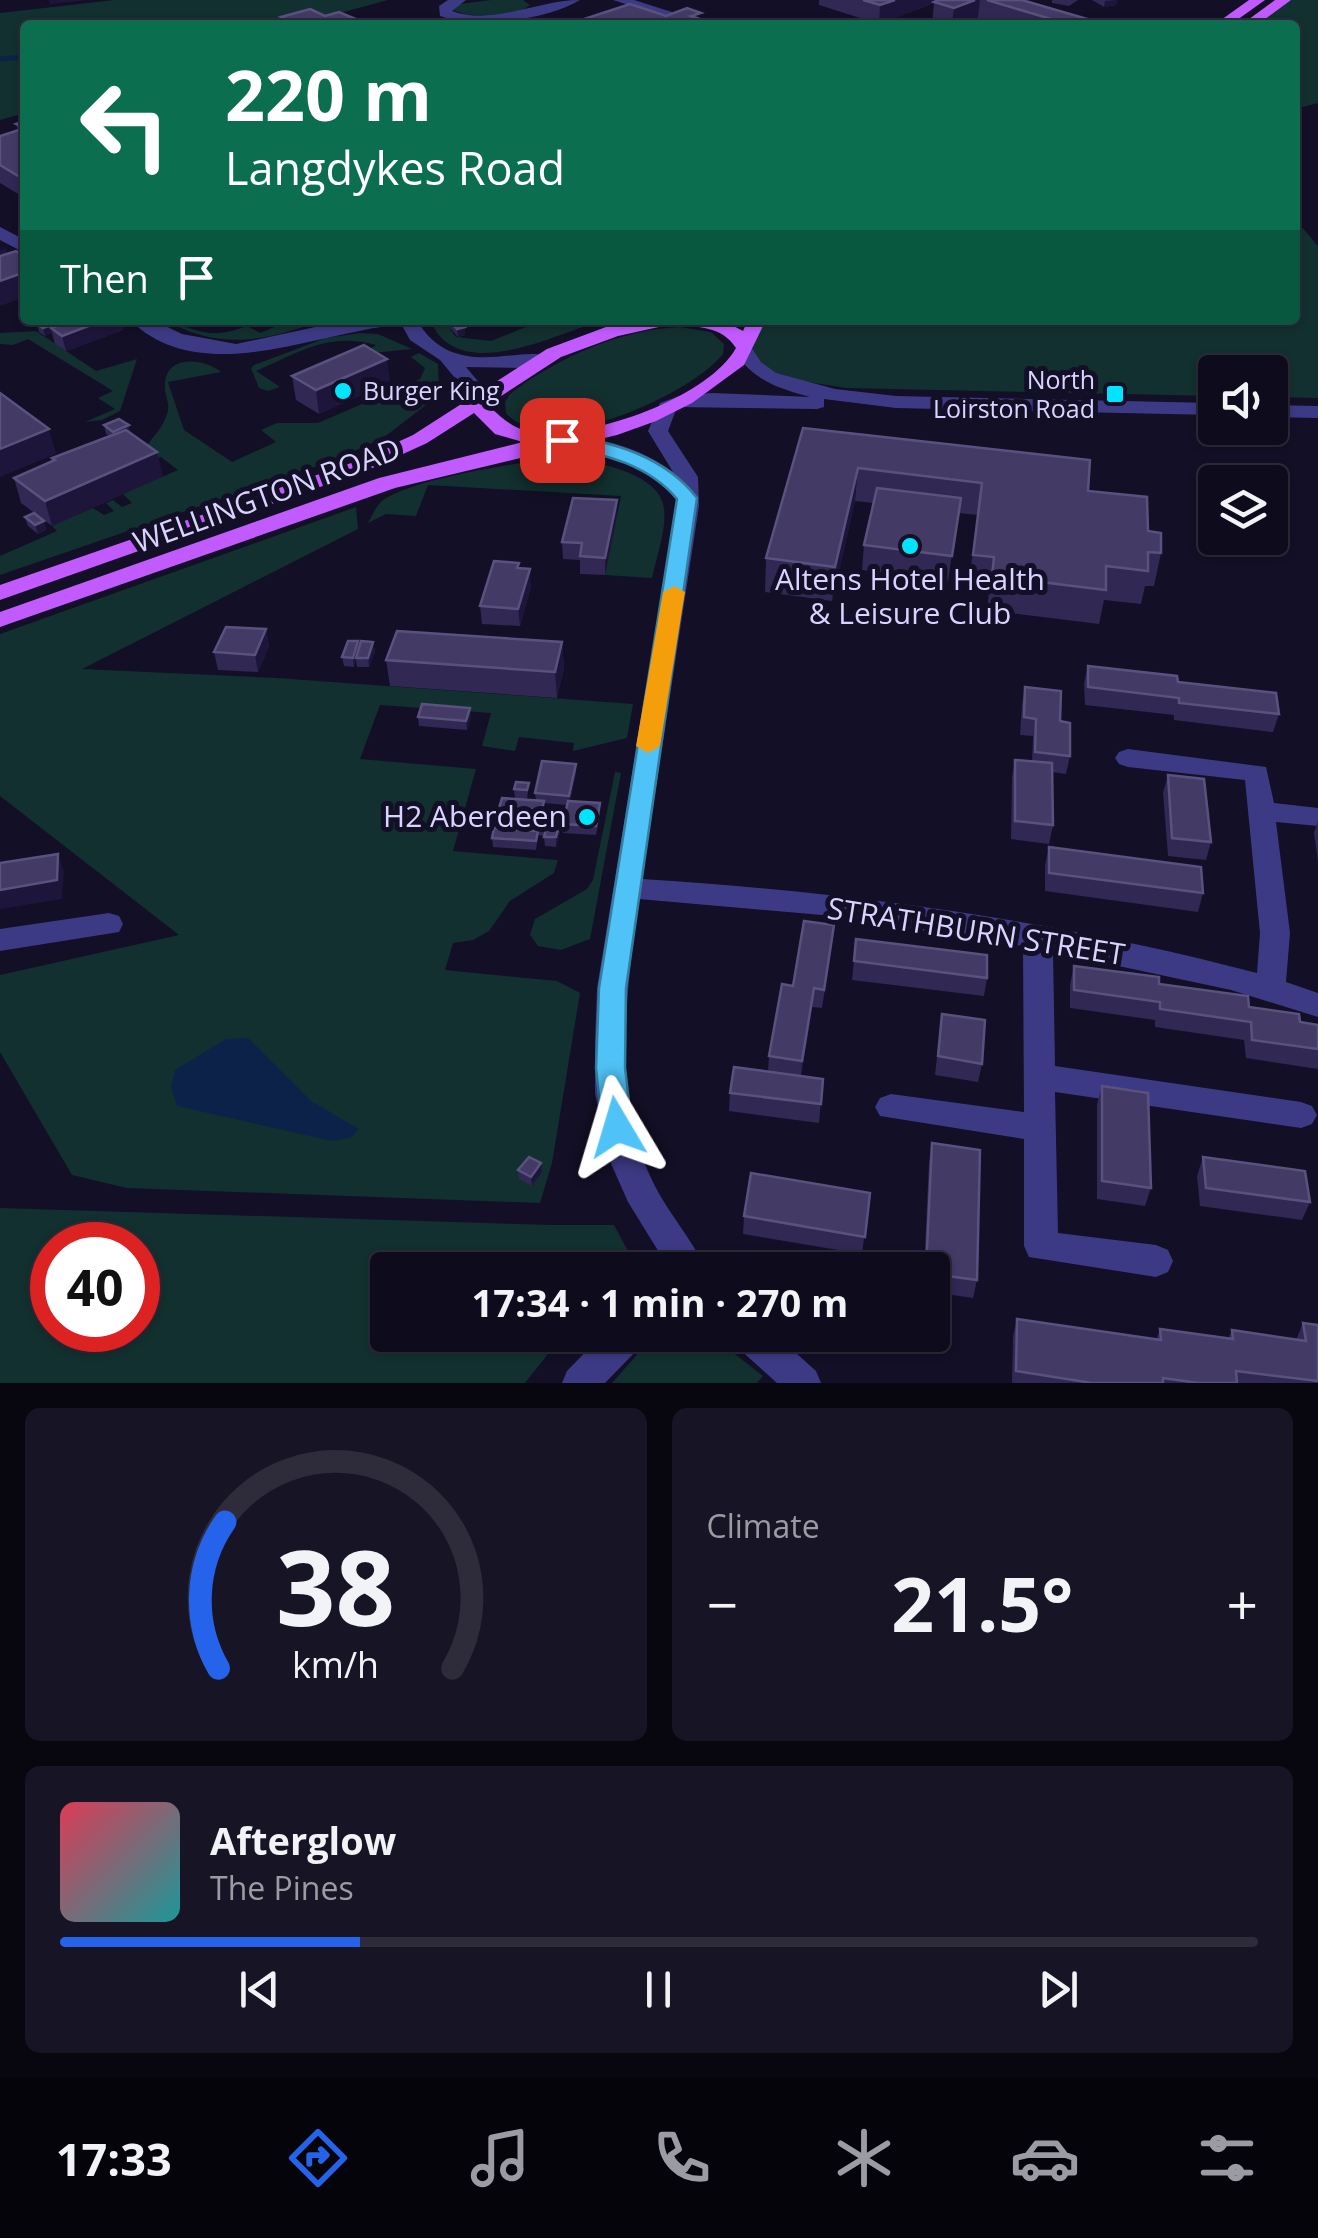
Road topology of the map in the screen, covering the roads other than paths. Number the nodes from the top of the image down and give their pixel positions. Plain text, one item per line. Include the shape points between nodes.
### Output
1 (459, 0) edge
2 (573, 0) edge
3 (620, 0) edge
4 (1258, 0) edge
5 (1284, 0) edge
6 (541, 3) edge
7 (689, 20) edge
8 (1228, 20) edge
9 (1255, 20) edge
10 (149, 325) edge
11 (343, 325) edge
12 (411, 325) edge
13 (644, 325) edge
14 (712, 325) edge
15 (754, 325) edge
16 (744, 349) junction
17 (446, 355) junction
18 (542, 359) junction
19 (482, 398) junction
20 (896, 402) junction
21 (673, 405) junction
22 (1198, 410) edge
23 (1288, 411) edge
24 (1318, 412) edge
25 (560, 440) junction
26 (687, 498) junction
27 (0, 593) edge
28 (0, 620) edge
29 (1128, 758) dead end
30 (1262, 811) junction
31 (1318, 816) edge
32 (628, 888) junction
33 (109, 924) dead end
34 (1038, 936) junction
35 (0, 940) edge
36 (1271, 986) junction
37 (1318, 1006) edge
38 (1039, 1077) junction
39 (891, 1107) dead end
40 (1302, 1115) dead end
41 (1039, 1128) junction
42 (678, 1252) edge
43 (1156, 1260) dead end
44 (610, 1352) edge
45 (769, 1352) edge
46 (580, 1383) edge
47 (803, 1383) edge

1 - 6 street via 446,13 479,19 524,15
2 - 6 street
3 - 7 street
4 - 8 main road
5 - 9 main road
10 - 11 street via 185,344 234,351
12 - 17 street
13 - 18 main road, WELLINGTON ROAD
14 - 16 main road via 728,328
15 - 16 main road
16 - 20 street via 757,368 788,384
16 - 21 main road, WELLINGTON ROAD via 724,372
17 - 18 street via 496,364
17 - 19 street
18 - 19 main road, WELLINGTON ROAD
19 - 25 main road via 484,414 506,432
19 - 27 main road, WELLINGTON ROAD via 361,466
20 - 21 street via 712,398
20 - 22 street
21 - 25 main road, WELLINGTON ROAD
21 - 26 street via 658,431 687,476
23 - 24 street
25 - 26 street via 592,444 652,467
25 - 28 main road, WELLINGTON ROAD via 387,483
26 - 32 street
29 - 30 street via 1257,773
30 - 31 street
30 - 36 street via 1274,932
32 - 34 street, STRATHBURN STREET via 876,911
32 - 42 street via 612,988 614,1110 640,1192
33 - 35 street
34 - 36 street, STRATHBURN STREET
34 - 38 street
36 - 37 street, STRATHBURN STREET
38 - 40 street
38 - 41 street
39 - 41 street
41 - 43 street via 1042,1246
44 - 46 street
45 - 47 street

